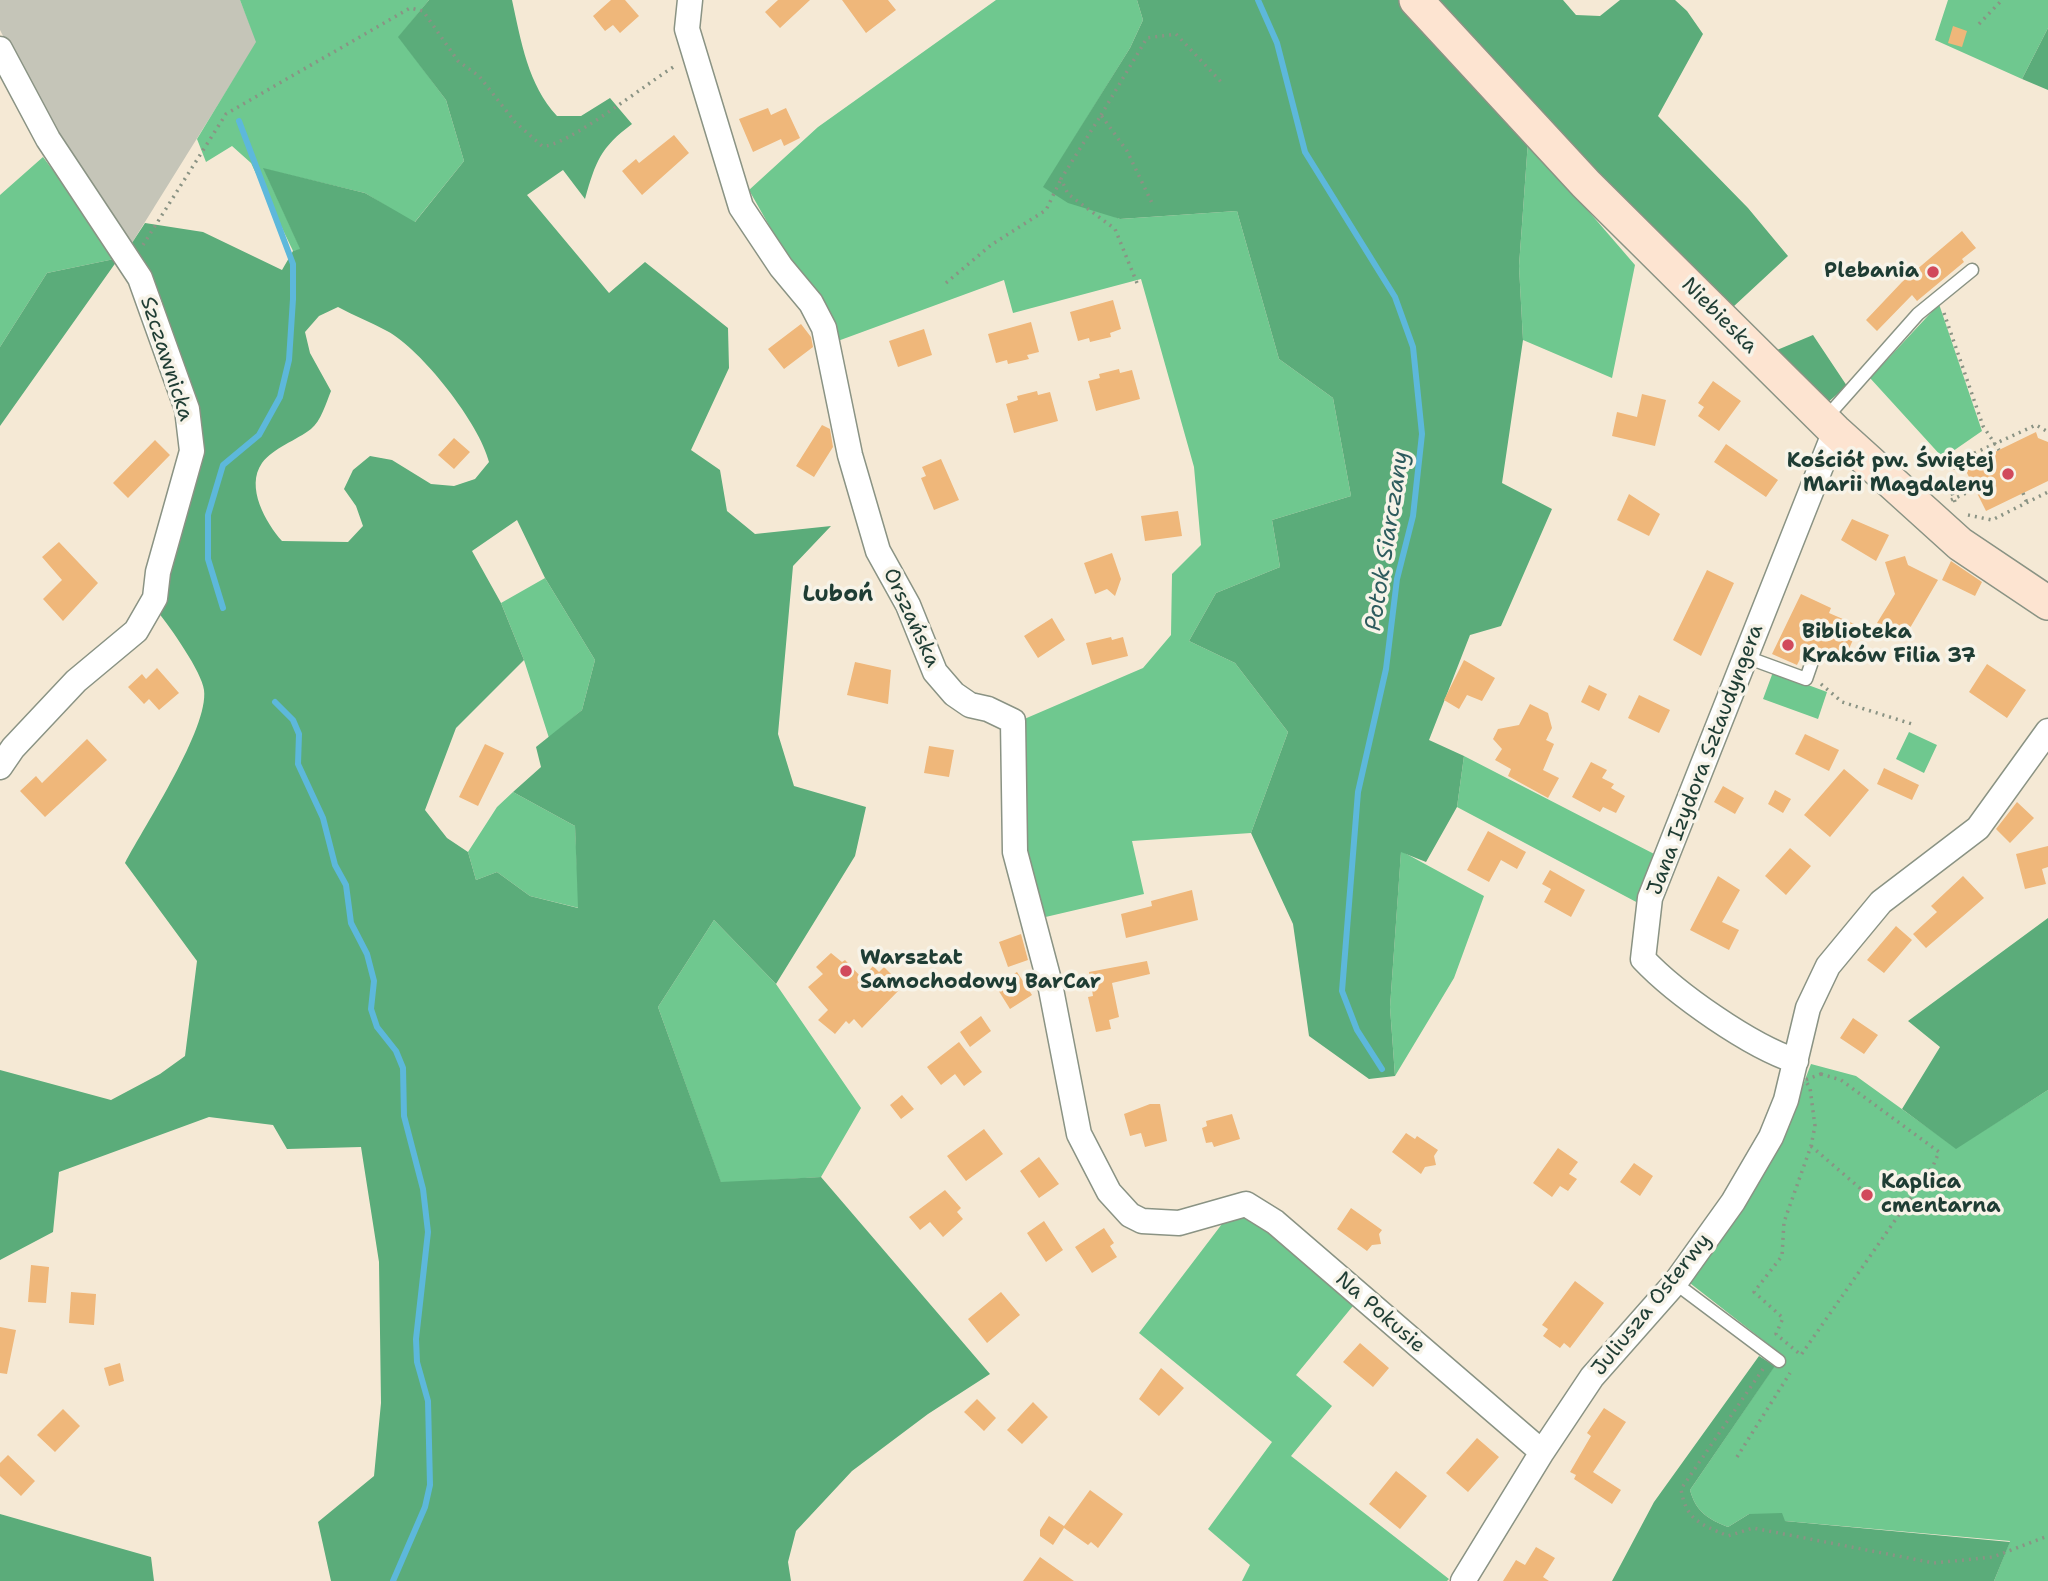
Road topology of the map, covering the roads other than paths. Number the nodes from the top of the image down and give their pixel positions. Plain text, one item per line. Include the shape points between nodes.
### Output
1 (690, 0) edge
2 (1416, 0) edge
3 (0, 49) edge
4 (1972, 270) dead end
5 (1830, 426) junction
6 (2048, 603) edge
7 (1814, 656) dead end
8 (1746, 657) junction
9 (2048, 731) edge
10 (0, 767) edge
11 (1796, 1061) junction
12 (1208, 1212) joint
13 (1675, 1283) junction
14 (1775, 1358) road end
15 (1542, 1452) junction
16 (1463, 1581) edge

1 - 12 street, Orszańska via 687,29 693,54 741,207 824,328 850,455 878,551 908,605 935,672 970,705 1013,722 1015,852 1050,984 1079,1134 1109,1192 1130,1215 1142,1221 1179,1223
2 - 5 street, Niebieska via 1586,184
3 - 10 street, Szczawnicka via 48,139 139,278 187,409 191,451 155,598 136,631 76,681
4 - 5 lane via 1918,314
5 - 6 street, Niebieska via 1960,544
5 - 8 street, Jana Izydora Sztaudyngera
7 - 8 lane via 1806,679
8 - 11 street, Jana Izydora Sztaudyngera via 1650,898 1643,959 1661,978 1771,1053
9 - 11 street, Juliusza Osterwy via 1978,828 1881,902 1851,934 1828,966 1808,1008
11 - 13 street, Juliusza Osterwy via 1771,1137
12 - 15 street, Na Pokusie via 1245,1204 1275,1222
13 - 14 lane
13 - 15 street, Juliusza Osterwy via 1592,1377
15 - 16 street, Juliusza Osterwy

